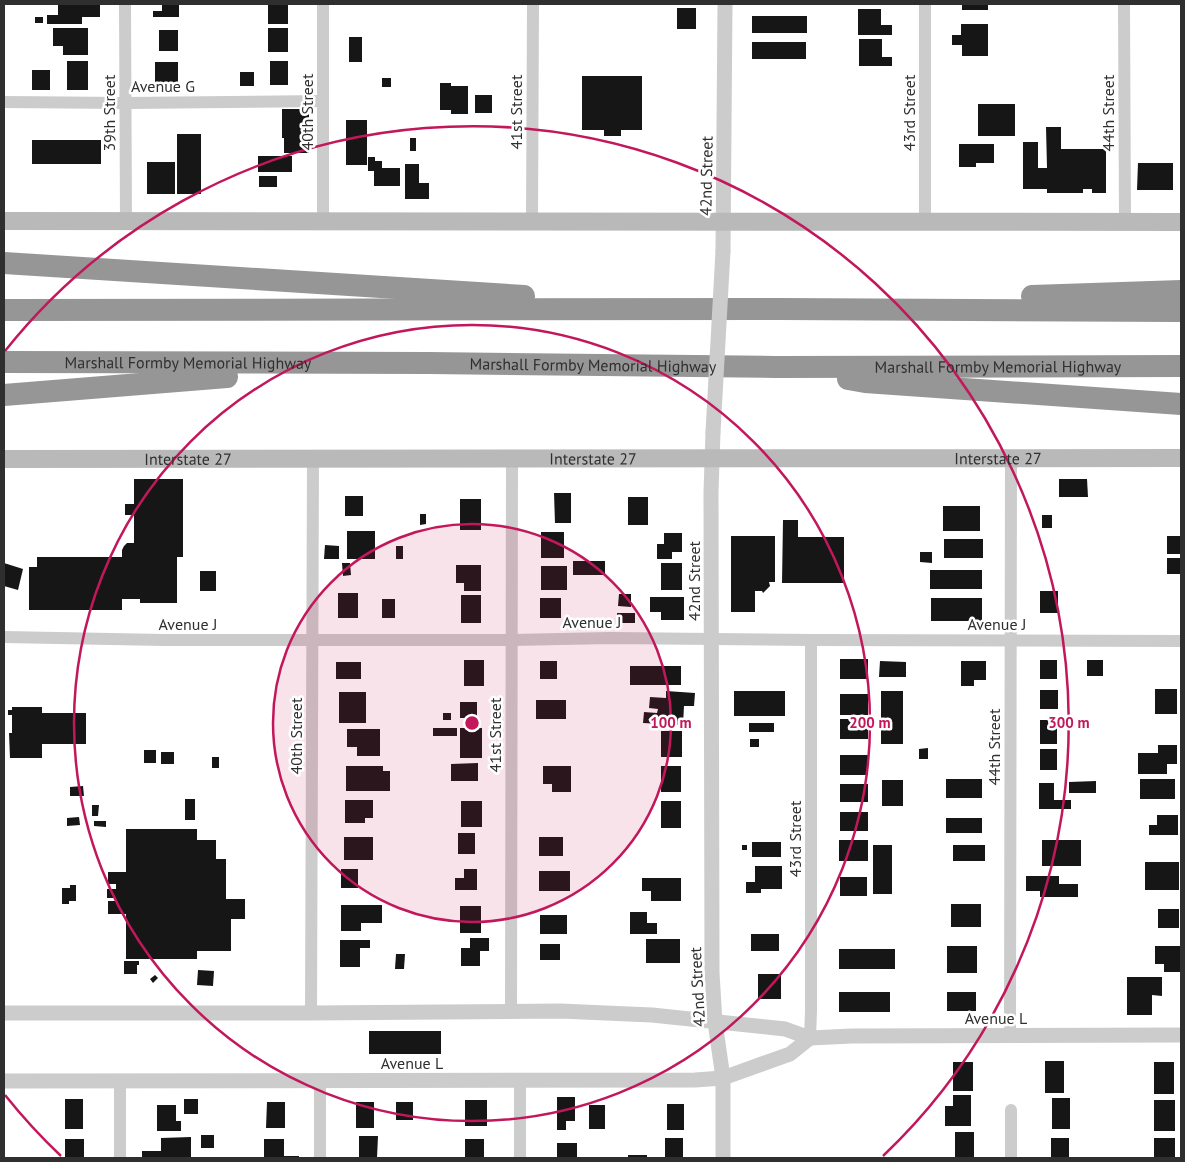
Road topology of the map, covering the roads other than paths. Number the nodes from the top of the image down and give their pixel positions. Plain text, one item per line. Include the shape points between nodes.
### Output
1 (126, 4) edge
2 (323, 4) edge
3 (533, 4) edge
4 (725, 4) edge
5 (925, 4) edge
6 (1124, 4) edge
7 (323, 101) junction
8 (4, 102) edge
9 (126, 103) junction
10 (323, 221) junction
11 (532, 221) junction
12 (723, 221) junction
13 (925, 221) junction
14 (4, 222) edge
15 (126, 222) junction
16 (1125, 222) junction
17 (1181, 222) edge
18 (4, 263) edge
19 (1181, 292) edge
20 (4, 310) edge
21 (692, 310) junction
22 (780, 310) junction
23 (1181, 311) edge
24 (4, 362) edge
25 (429, 363) junction
26 (1181, 366) edge
27 (776, 367) junction
28 (4, 395) edge
29 (1181, 404) edge
30 (313, 458) junction
31 (512, 458) junction
32 (712, 458) junction
33 (1011, 458) junction
34 (1181, 458) edge
35 (4, 459) edge
36 (4, 637) edge
37 (312, 640) junction
38 (512, 640) junction
39 (711, 640) junction
40 (810, 640) junction
41 (1011, 640) junction
42 (1181, 641) edge
43 (511, 1011) junction
44 (4, 1013) edge
45 (311, 1013) junction
46 (715, 1022) junction
47 (1010, 1035) junction
48 (1181, 1035) edge
49 (810, 1038) junction
50 (722, 1078) junction
51 (520, 1080) junction
52 (4, 1081) edge
53 (120, 1081) junction
54 (320, 1081) junction
55 (1011, 1110) dead end
56 (120, 1158) edge
57 (320, 1158) edge
58 (520, 1158) edge
59 (723, 1158) edge
60 (1011, 1158) edge

1 - 9 street, 39th Street
2 - 7 street, 40th Street
3 - 11 street, 41st Street
4 - 12 street, 42nd Street
5 - 13 street, 43rd Street
6 - 16 street, 44th Street
7 - 9 street, Avenue G
7 - 10 street, 40th Street
8 - 9 street, Avenue G
9 - 15 street, 39th Street
10 - 11 main road
10 - 15 main road
11 - 12 main road
12 - 13 main road
12 - 32 street, 42nd Street, bridge
13 - 16 main road
14 - 15 main road
16 - 17 main road
18 - 21 highway via 532,296
19 - 22 highway via 936,299
20 - 21 highway
21 - 22 highway
22 - 23 highway
24 - 25 highway, Marshall Formby Memorial Highway
25 - 27 highway, Marshall Formby Memorial Highway
25 - 28 highway
26 - 27 highway, Marshall Formby Memorial Highway
27 - 29 highway via 865,382
30 - 31 main road, Interstate 27
30 - 35 main road, Interstate 27
30 - 37 street, 40th Street
31 - 32 main road, Interstate 27
31 - 38 street, 41st Street
32 - 33 main road, Interstate 27
32 - 39 street, 42nd Street
33 - 34 main road, Interstate 27
33 - 41 street, 44th Street
36 - 37 street, Avenue J
37 - 38 street, Avenue J
37 - 45 street, 40th Street
38 - 39 street, Avenue J
38 - 43 street, 41st Street
39 - 40 street, Avenue J
39 - 46 street, 42nd Street
40 - 41 street, Avenue J
40 - 49 street, 43rd Street
41 - 42 street, Avenue J
41 - 47 street, 44th Street
43 - 45 street, Avenue L
43 - 46 street, Avenue L via 652,1015
44 - 45 street, Avenue L
46 - 49 street, Avenue L via 785,1029
46 - 50 street, 42nd Street
47 - 48 street, Avenue L
47 - 49 street, Avenue L
49 - 50 street, Avenue L via 790,1054
50 - 51 street, Avenue L
50 - 59 street, 42nd Street
51 - 54 street, Avenue L
51 - 58 street
52 - 53 street, Avenue L
53 - 54 street, Avenue L
53 - 56 street
54 - 57 street
55 - 60 street

